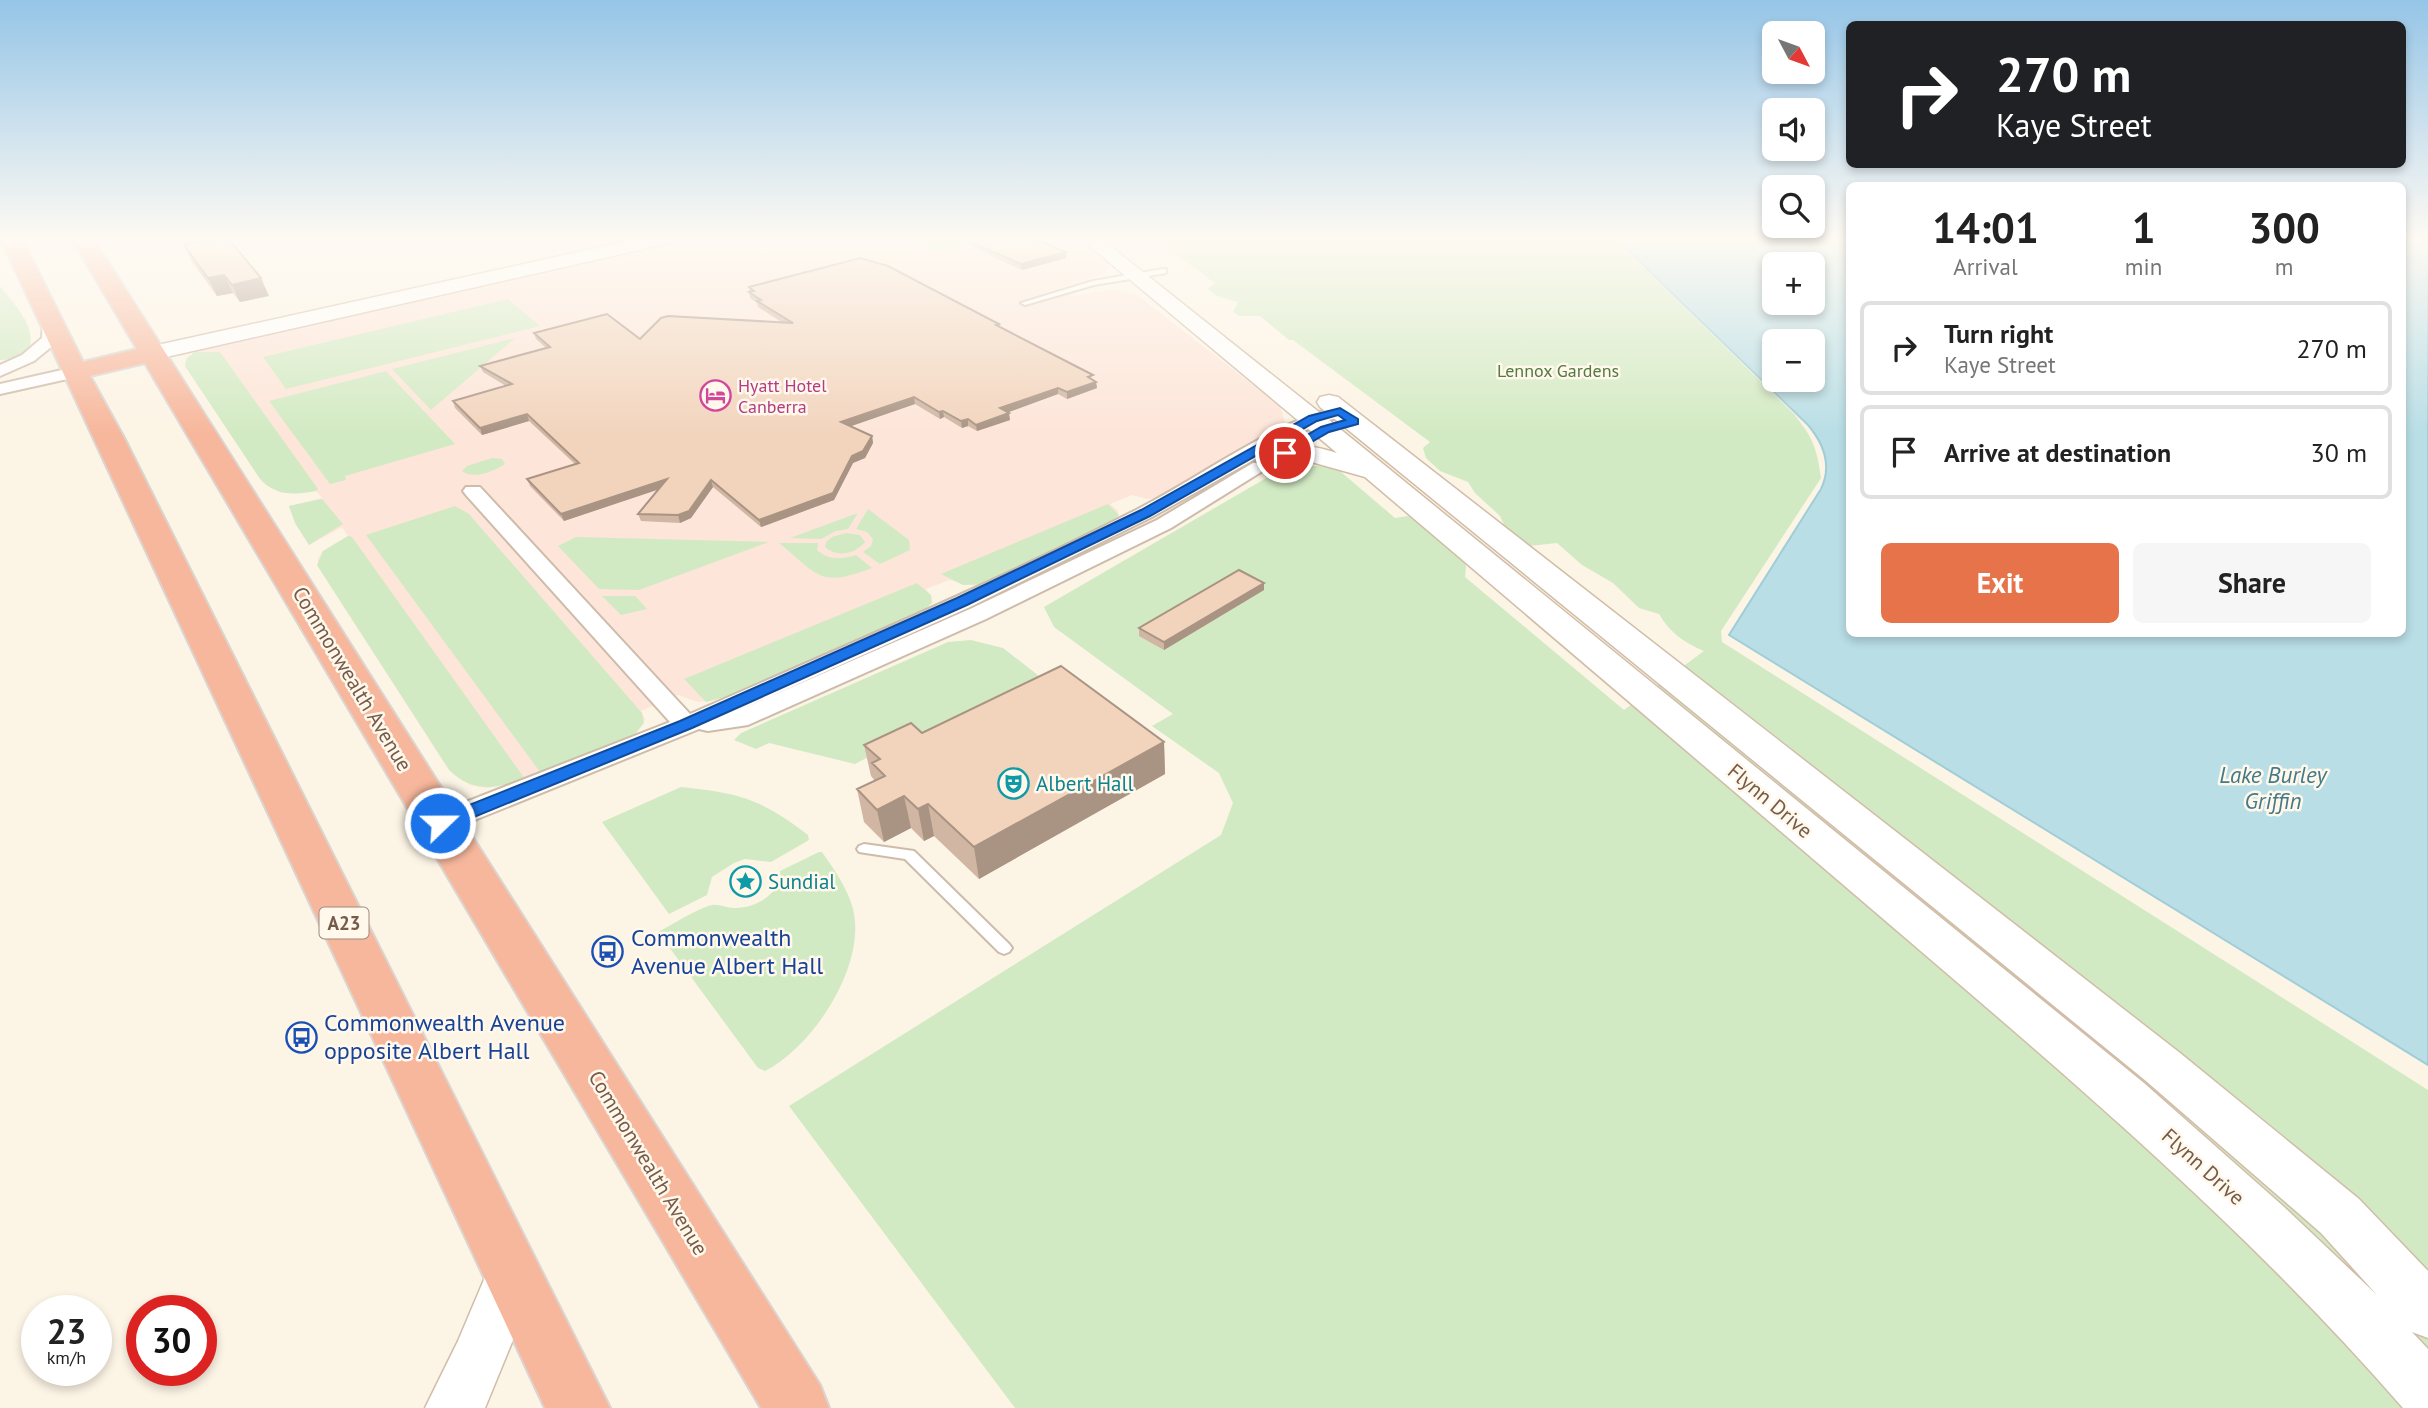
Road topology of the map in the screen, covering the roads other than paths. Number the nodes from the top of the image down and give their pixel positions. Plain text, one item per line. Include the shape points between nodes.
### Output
1 (40, 303) edge
2 (123, 303) edge
3 (366, 303) edge
4 (367, 303) edge
5 (1189, 303) edge
6 (51, 323) junction
7 (156, 357) junction
8 (73, 368) junction
9 (0, 371) edge
10 (0, 380) edge
11 (0, 389) edge
12 (1333, 420) junction
13 (1285, 453) junction
14 (1381, 475) junction
15 (473, 491) dead end
16 (686, 725) junction
17 (440, 823) junction
18 (864, 849) dead end
19 (1004, 948) dead end
20 (513, 1274) junction
21 (2428, 1311) edge
22 (2428, 1392) edge
23 (454, 1408) edge
24 (578, 1408) edge
25 (797, 1408) edge

1 - 6 highway, A23
2 - 7 highway, Commonwealth Avenue
3 - 7 main road
4 - 7 main road
5 - 12 main road, Flynn Drive
6 - 8 highway, A23
6 - 9 street via 50,340 28,358
7 - 8 highway
7 - 17 highway, Commonwealth Avenue
8 - 10 street
8 - 11 street
8 - 20 highway, A23
12 - 13 street
12 - 14 main road, Flynn Drive
12 - 16 street via 962,601
12 - 21 main road, Flynn Drive via 2163,1067 2340,1216
13 - 14 main road via 1318,455
13 - 16 street via 1164,524 978,614 739,720
14 - 22 main road, Flynn Drive via 2127,1098 2273,1232 2367,1324
15 - 16 street
16 - 17 street
17 - 25 highway, Commonwealth Avenue
18 - 19 lane via 909,855
20 - 23 main road
20 - 24 highway, A23

